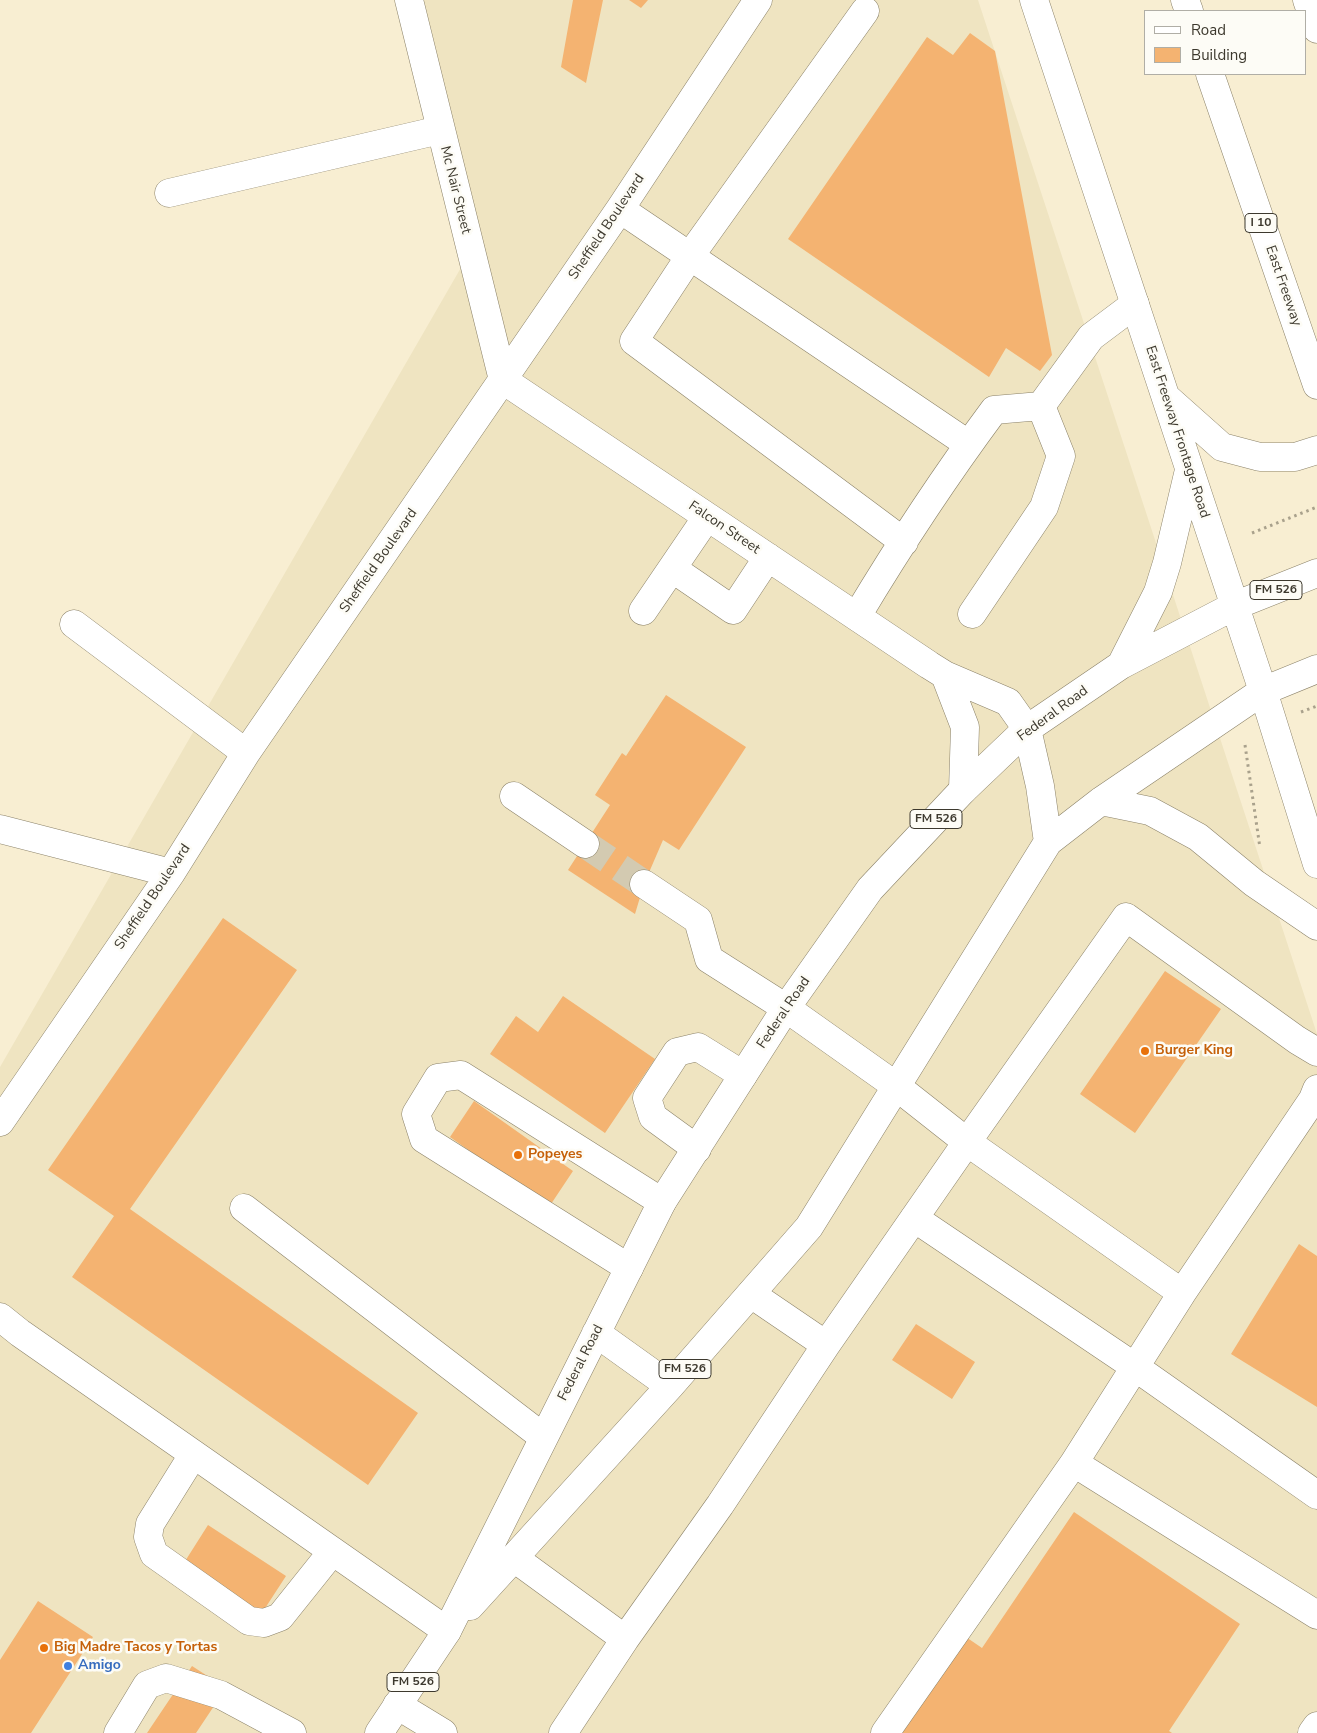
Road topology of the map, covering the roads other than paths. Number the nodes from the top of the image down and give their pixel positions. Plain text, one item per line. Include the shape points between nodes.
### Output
1 (409, 0) edge
2 (758, 0) edge
3 (1034, 0) edge
4 (1308, 0) edge
5 (865, 11) dead end
6 (1317, 29) edge
7 (1210, 75) edge
8 (440, 130) junction
9 (169, 193) dead end
10 (620, 209) junction
11 (690, 256) junction
12 (1135, 304) junction
13 (1315, 379) edge
14 (503, 380) junction
15 (1165, 398) junction
16 (1041, 406) junction
17 (968, 444) junction
18 (1317, 450) edge
19 (1190, 470) junction
20 (708, 517) junction
21 (904, 542) junction
22 (768, 557) junction
23 (673, 569) junction
24 (1317, 573) edge
25 (1234, 606) junction
26 (644, 611) dead end
27 (972, 614) dead end
28 (857, 616) junction
29 (74, 624) dead end
30 (1121, 665) junction
31 (1317, 669) edge
32 (945, 675) junction
33 (1263, 691) junction
34 (1027, 729) junction
35 (246, 753) junction
36 (963, 790) junction
37 (514, 796) dead end
38 (1101, 801) junction
39 (0, 829) edge
40 (1048, 842) junction
41 (585, 844) tunnel mouth
42 (1317, 861) edge
43 (171, 873) junction
44 (644, 884) tunnel mouth
45 (1317, 926) edge
46 (786, 1008) junction
47 (1317, 1052) edge
48 (743, 1076) junction
49 (896, 1086) junction
50 (1317, 1089) edge
51 (0, 1122) edge
52 (967, 1142) junction
53 (697, 1149) junction
54 (662, 1202) junction
55 (244, 1208) dead end
56 (914, 1218) junction
57 (629, 1268) junction
58 (1182, 1293) junction
59 (751, 1294) junction
60 (0, 1317) edge
61 (596, 1333) junction
62 (826, 1345) junction
63 (1135, 1368) junction
64 (670, 1386) junction
65 (543, 1437) junction
66 (193, 1455) junction
67 (1074, 1463) junction
68 (1317, 1494) edge
69 (332, 1552) junction
70 (514, 1558) junction
71 (1314, 1606) edge
72 (447, 1632) junction
73 (625, 1639) junction
74 (397, 1705) junction
75 (1317, 1726) edge
76 (118, 1733) edge
77 (292, 1733) edge
78 (379, 1733) edge
79 (443, 1733) edge
80 (563, 1733) edge
81 (885, 1733) edge
82 (1312, 1733) edge

1 - 8 main road, Mc Nair Street
2 - 10 main road, Sheffield Boulevard
3 - 12 main road, East Freeway Frontage Road
4 - 6 main road
5 - 11 main road
7 - 13 main road, East Freeway / I 10
8 - 9 main road
8 - 14 main road, Mc Nair Street
10 - 11 main road
10 - 14 main road, Sheffield Boulevard
11 - 17 main road
11 - 21 main road via 634,341
12 - 15 main road, East Freeway Frontage Road
12 - 16 main road via 1091,338
14 - 20 main road, Falcon Street
14 - 35 main road, Sheffield Boulevard
15 - 18 main road via 1222,447 1260,457 1295,457
15 - 19 main road, East Freeway Frontage Road
16 - 17 main road via 994,410
16 - 27 main road via 1061,456 1044,507
17 - 21 main road
19 - 25 main road, East Freeway Frontage Road
19 - 30 main road via 1158,592
20 - 22 main road, Falcon Street
20 - 23 main road
21 - 28 main road
22 - 23 main road via 732,610
22 - 28 main road, Falcon Street
23 - 26 main road
24 - 25 main road, Federal Road / FM 526
25 - 30 main road, Federal Road / FM 526
25 - 33 main road, East Freeway Frontage Road
28 - 32 main road, Falcon Street
29 - 35 main road
30 - 34 main road, Federal Road / FM 526
31 - 33 main road, Federal Road / FM 526
32 - 34 main road, Falcon Street via 1008,702
32 - 36 main road via 965,728
33 - 38 main road, Federal Road / FM 526
33 - 42 main road, East Freeway Frontage Road
34 - 36 main road, Federal Road / FM 526
34 - 40 main road
35 - 43 main road, Sheffield Boulevard
36 - 46 main road, Federal Road / FM 526 via 870,889
37 - 41 main road
38 - 40 main road, Federal Road / FM 526
38 - 45 main road via 1150,811 1198,837
39 - 43 main road
40 - 49 main road, Federal Road / FM 526
43 - 51 main road, Sheffield Boulevard
44 - 46 main road via 698,920 709,959
46 - 48 main road, Federal Road / FM 526
46 - 49 main road
47 - 52 main road via 1126,917
48 - 53 main road, Federal Road / FM 526
48 - 53 main road via 698,1047 676,1052 657,1082 647,1098 653,1117
49 - 52 main road
49 - 59 main road, Federal Road / FM 526 via 809,1227
50 - 58 main road
52 - 56 main road
52 - 58 main road
53 - 54 main road, Federal Road / FM 526
54 - 57 main road, Federal Road / FM 526
54 - 57 main road via 461,1075 438,1078 416,1114 424,1139
55 - 65 main road
56 - 62 main road
56 - 63 main road
57 - 61 main road, Federal Road / FM 526
58 - 63 main road
59 - 62 main road
59 - 64 main road, Federal Road / FM 526
60 - 66 main road
61 - 64 main road
61 - 65 main road, Federal Road / FM 526
62 - 73 main road via 720,1505
63 - 67 main road
63 - 68 main road
64 - 70 main road, Federal Road / FM 526
65 - 72 main road, Federal Road / FM 526
66 - 69 main road
66 - 69 main road via 150,1524 148,1537 154,1554 250,1620 264,1624 280,1618
67 - 71 main road
67 - 81 main road
69 - 72 main road
70 - 72 main road, Federal Road / FM 526
70 - 73 main road
72 - 74 main road, Federal Road / FM 526
73 - 80 main road
74 - 78 main road, Federal Road / FM 526
74 - 79 main road
75 - 82 main road
76 - 77 main road via 147,1685 166,1678 221,1695

